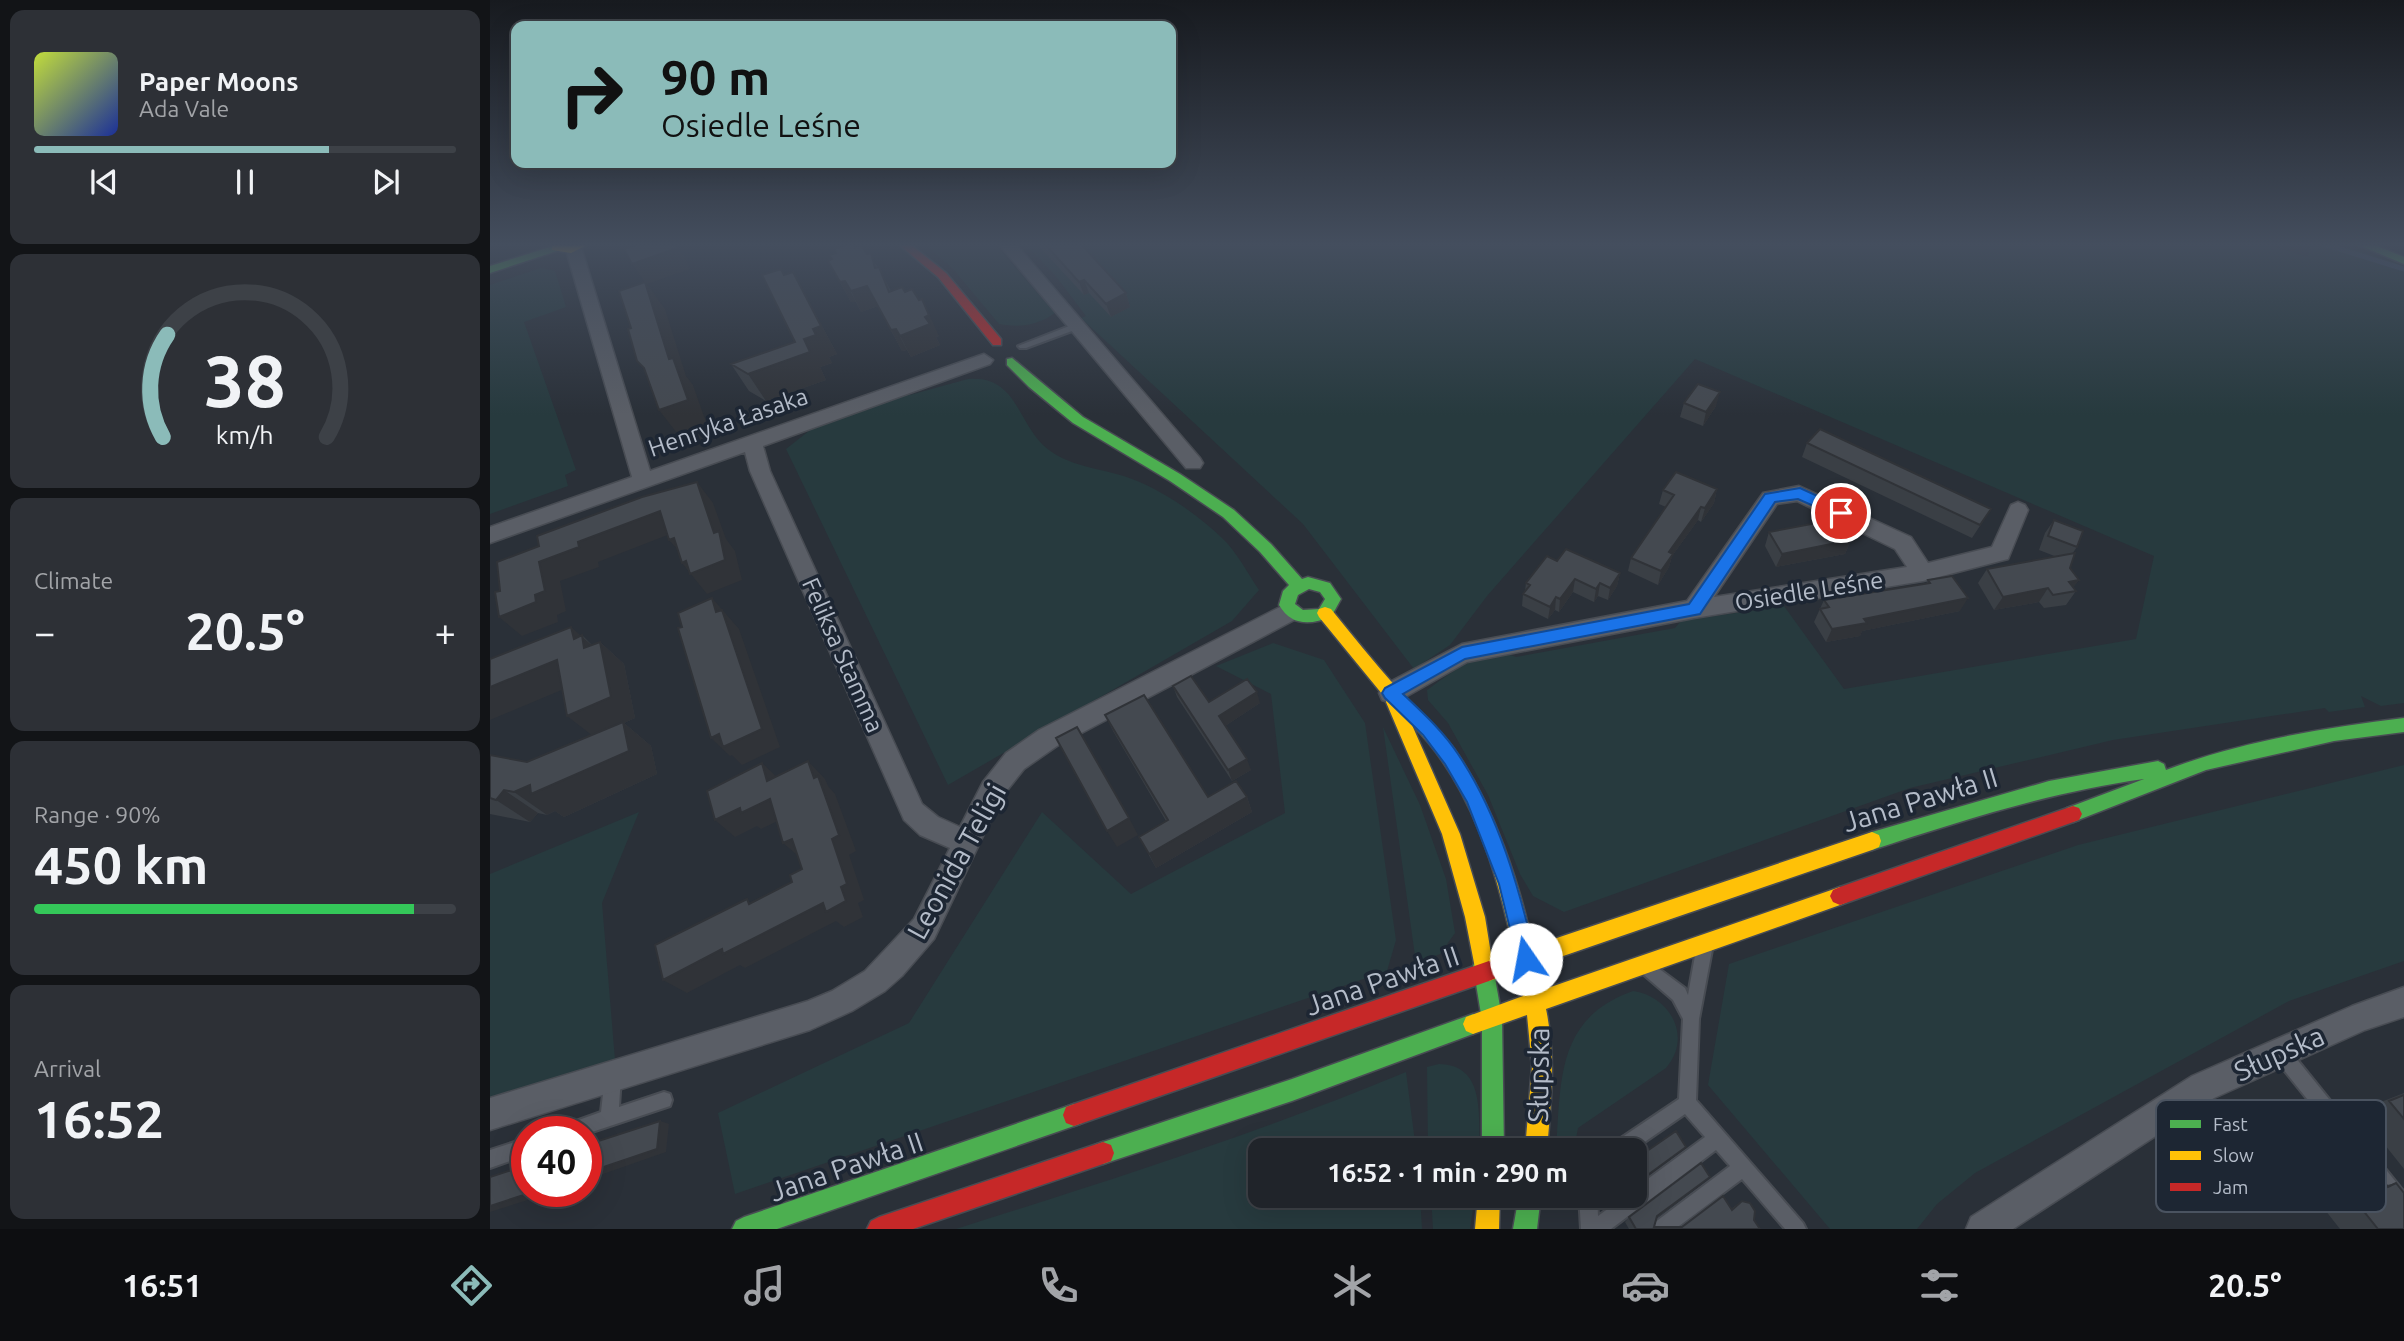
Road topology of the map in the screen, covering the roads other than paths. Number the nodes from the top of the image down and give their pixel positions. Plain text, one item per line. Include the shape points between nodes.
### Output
1 (585, 300) edge
2 (963, 300) edge
3 (1055, 300) edge
4 (1077, 326) junction
5 (997, 342) junction
6 (1023, 346) junction
7 (984, 360) junction
8 (1013, 362) junction
9 (752, 442) junction
10 (1193, 463) dead end
11 (643, 481) junction
12 (2018, 510) dead end
13 (490, 535) edge
14 (1923, 573) junction
15 (1299, 586) junction
16 (1694, 609) junction
17 (1290, 612) junction
18 (1325, 613) junction
19 (1391, 693) junction
20 (2404, 725) edge
21 (2205, 763) junction
22 (964, 842) junction
23 (1706, 942) junction
24 (1526, 959) junction
25 (1642, 964) junction
26 (1485, 973) junction
27 (1536, 1001) junction
28 (2404, 1002) edge
29 (1492, 1018) junction
30 (1691, 1019) junction
31 (2281, 1052) junction
32 (612, 1075) junction
33 (664, 1100) dead end
34 (2183, 1100) edge
35 (2319, 1100) edge
36 (1688, 1103) junction
37 (490, 1114) edge
38 (2156, 1117) edge
39 (609, 1118) junction
40 (602, 1120) edge
41 (1493, 1138) edge
42 (1537, 1138) edge
43 (1636, 1138) edge
44 (1718, 1138) junction
45 (511, 1152) edge
46 (490, 1159) edge
47 (1743, 1167) junction
48 (2386, 1183) edge
49 (2404, 1206) edge
50 (1488, 1208) edge
51 (1528, 1208) edge
52 (1589, 1208) edge
53 (744, 1229) edge
54 (879, 1229) edge
55 (1487, 1229) edge
56 (1525, 1229) edge
57 (1590, 1229) edge
58 (1595, 1229) edge
59 (1660, 1229) edge
60 (1797, 1229) edge
61 (1983, 1229) edge

1 - 11 street
2 - 5 main road
3 - 4 street
4 - 6 lane
4 - 10 street
5 - 6 main road via 1010,340
5 - 7 main road via 984,352
6 - 8 main road via 1024,353
7 - 8 main road via 999,365
7 - 9 street, Henryka Łasaka
8 - 15 main road via 1066,416 1214,502 1252,534
9 - 11 street, Henryka Łasaka
9 - 22 street, Feliksa Stamma via 760,471 913,812 929,826
11 - 13 street, Henryka Łasaka
12 - 14 street, Osiedle Leśne via 2000,553
14 - 16 street, Osiedle Leśne
14 - 16 street, Osiedle Leśne via 1903,542 1800,493 1770,498
15 - 17 main road via 1287,598
15 - 18 main road via 1317,583 1331,592 1333,599
16 - 19 street, Osiedle Leśne via 1462,653
17 - 18 main road via 1307,619
17 - 22 street, Leonida Teligi via 1015,761 992,790
18 - 19 main road
19 - 24 main road, Słupska via 1429,730 1475,799 1508,884
19 - 26 main road, Słupska via 1451,834 1475,917
20 - 21 main road, Jana Pawła II via 2334,734
21 - 23 main road, Jana Pawła II via 2059,820
21 - 24 main road, Jana Pawła II via 2105,775 1999,801 1789,867
22 - 32 street, Leonida Teligi via 924,929 875,981 810,1015
23 - 25 main road, Jana Pawła II
23 - 30 lane
24 - 26 main road, Jana Pawła II
24 - 27 main road, Słupska
25 - 27 main road, Jana Pawła II
25 - 30 lane via 1679,994
26 - 29 main road, Słupska
26 - 53 main road, Jana Pawła II
27 - 29 main road, Jana Pawła II
27 - 42 main road, Słupska via 1543,1067
28 - 31 street, Słupska
29 - 41 main road, Słupska
29 - 54 main road, Jana Pawła II
30 - 36 lane
31 - 34 street, Słupska
31 - 35 lane
32 - 37 street, Leonida Teligi
32 - 39 lane
33 - 39 lane
36 - 43 lane
36 - 44 lane
38 - 61 street, Słupska
39 - 40 lane
44 - 47 lane
44 - 58 lane
45 - 46 lane
47 - 59 lane
47 - 60 lane
48 - 49 lane
50 - 55 main road
51 - 56 main road
52 - 57 lane

